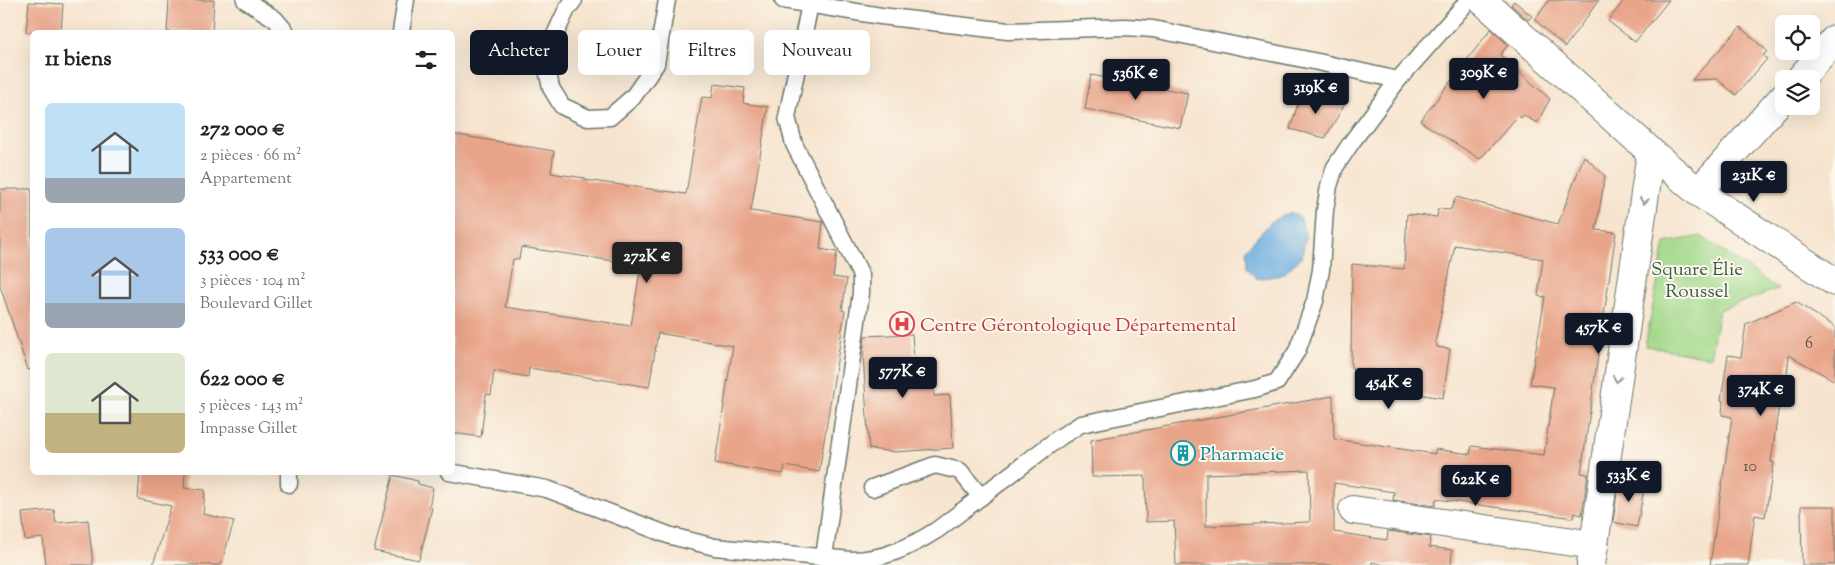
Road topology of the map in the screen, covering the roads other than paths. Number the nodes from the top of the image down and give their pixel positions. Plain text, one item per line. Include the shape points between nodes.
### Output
1 (245, 0) edge
2 (406, 0) edge
3 (574, 0) edge
4 (668, 0) edge
5 (783, 0) edge
6 (1469, 0) edge
7 (1482, 0) edge
8 (810, 4) junction
9 (284, 30) edge
10 (401, 30) edge
11 (1835, 39) edge
12 (1808, 70) edge
13 (1398, 80) junction
14 (1775, 106) edge
15 (1651, 152) junction
16 (1698, 192) junction
17 (1835, 282) edge
18 (455, 473) edge
19 (872, 488) dead end
20 (981, 497) junction
21 (1353, 510) dead end
22 (1592, 555) edge
23 (824, 557) junction

1 - 9 lane via 275,19
2 - 10 lane
3 - 4 lane via 566,9 552,39 547,69 552,88 562,106 588,118 610,117 633,97 656,64
5 - 8 lane
6 - 13 lane
7 - 15 street
8 - 13 lane via 1008,31 1126,27 1153,30
8 - 23 lane via 787,117 794,144 860,276 861,293
11 - 12 street
13 - 20 lane via 1335,168 1329,186 1316,301 1297,351 1276,382 1081,424
14 - 16 street
15 - 16 street
15 -> 22 street
16 - 17 street
18 - 23 lane via 547,488 672,536 715,547
19 - 20 lane via 935,466 960,471
20 - 23 lane via 916,544 894,553 869,560
21 - 22 street

